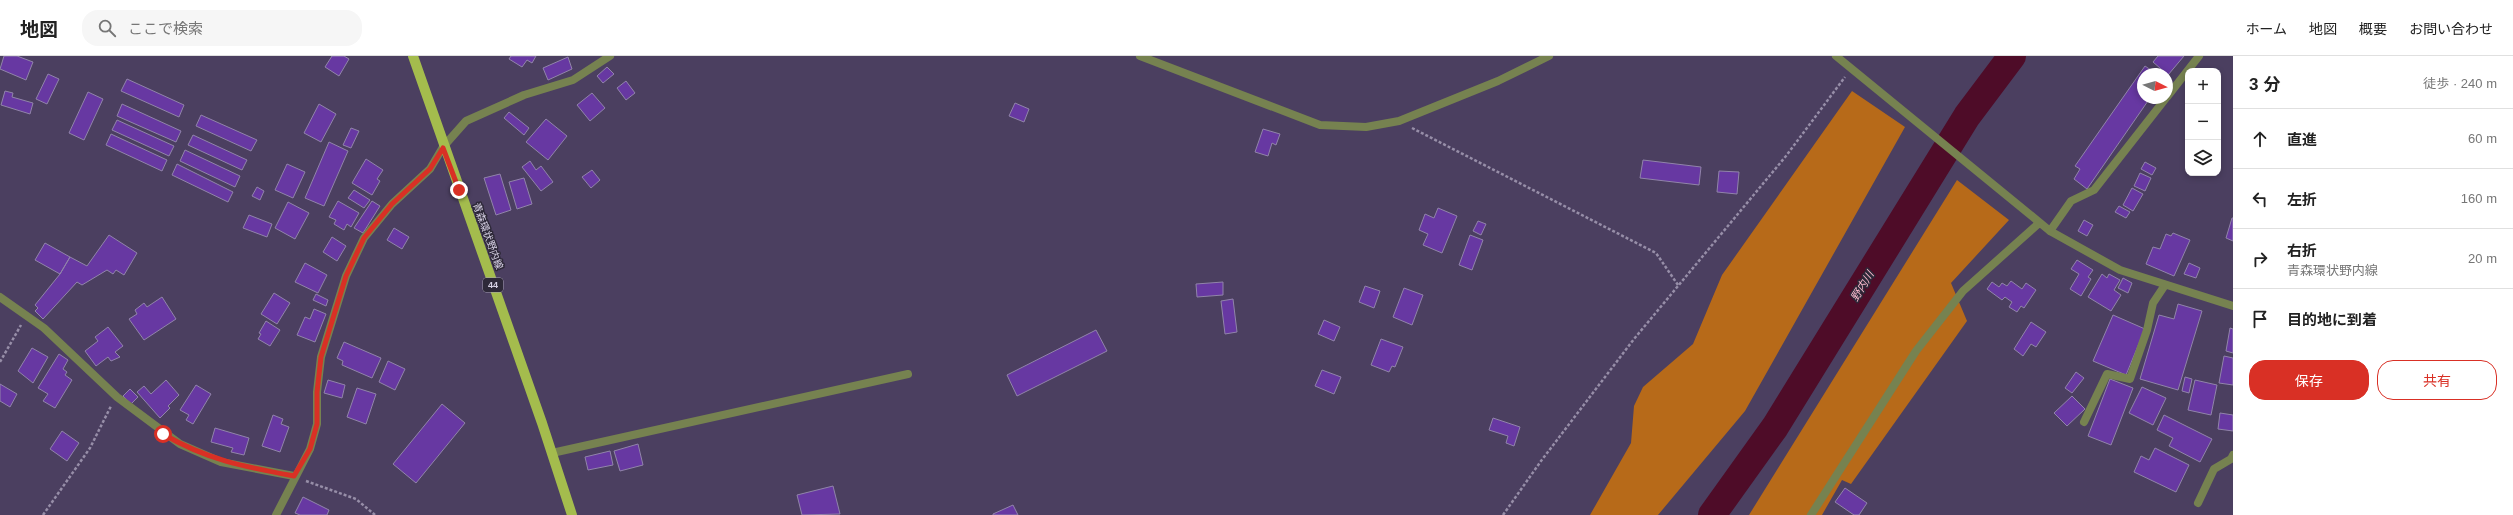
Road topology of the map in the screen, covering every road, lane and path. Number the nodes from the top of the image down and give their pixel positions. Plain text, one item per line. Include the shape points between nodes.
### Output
1 (413, 56) edge
2 (610, 56) edge
3 (1140, 56) edge
4 (1549, 56) edge
5 (1836, 56) edge
6 (2199, 56) edge
7 (1851, 68) junction
8 (2173, 88) edge
9 (2161, 104) edge
10 (1399, 121) junction
11 (443, 148) junction
12 (2038, 224) junction
13 (2050, 231) junction
14 (1678, 285) junction
15 (2164, 285) junction
16 (0, 297) edge
17 (2233, 306) edge
18 (27, 316) junction
19 (0, 362) edge
20 (908, 374) dead end
21 (117, 397) junction
22 (2084, 422) dead end
23 (552, 453) junction
24 (2233, 455) edge
25 (294, 476) junction
26 (2198, 502) dead end
27 (43, 515) edge
28 (276, 515) edge
29 (375, 515) edge
30 (572, 515) edge
31 (1503, 515) edge
32 (1811, 515) edge

1 - 11 main road, 青森環状野内線 / 44
2 - 11 street via 573,80 524,95 466,121
3 - 10 street via 1320,125 1366,127
4 - 10 street via 1498,81
5 - 7 street
6 - 8 street
7 - 12 street
7 - 14 path via 1786,156
9 - 13 street via 2094,190 2072,201
10 - 14 path via 1656,253
11 - 23 main road, 青森環状野内線 / 44
11 - 25 street via 430,169 392,204 364,238 346,276 321,357 317,424 310,449
12 - 13 street
12 - 32 street via 1963,291 1916,351
13 - 15 street via 2120,270
14 - 31 path via 1541,461
15 - 17 street
15 - 22 street via 2152,303 2147,330 2130,379 2107,374
16 - 18 street
18 - 19 path
18 - 21 street via 44,328
20 - 23 street
21 - 25 street via 163,434 192,450 222,462
21 - 27 path via 104,415 90,448
23 - 30 main road, 青森環状野内線 / 44
24 - 26 street via 2231,459 2214,469
25 - 28 street
25 - 29 path via 356,499

